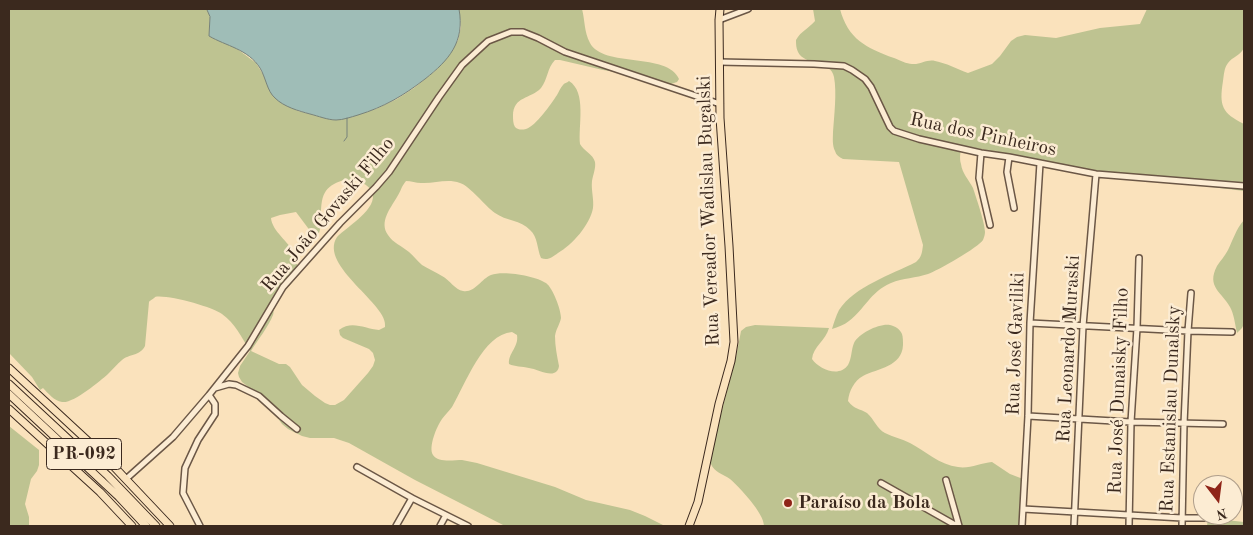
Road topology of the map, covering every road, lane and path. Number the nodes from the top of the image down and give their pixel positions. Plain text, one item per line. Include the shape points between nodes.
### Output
1 (720, 9) edge
2 (748, 9) edge
3 (719, 20) junction
4 (719, 62) junction
5 (720, 104) junction
6 (981, 153) junction
7 (1009, 157) junction
8 (1040, 163) junction
9 (1096, 174) junction
10 (1244, 186) edge
11 (1014, 208) dead end
12 (990, 225) dead end
13 (1139, 258) dead end
14 (1191, 293) dead end
15 (1030, 323) junction
16 (1083, 326) junction
17 (1137, 328) junction
18 (1188, 331) junction
19 (1232, 332) dead end
20 (9, 368) edge
21 (9, 384) edge
22 (214, 388) junction
23 (9, 394) edge
24 (209, 395) junction
25 (9, 409) edge
26 (1028, 416) junction
27 (1080, 418) junction
28 (1131, 422) junction
29 (1184, 424) junction
30 (1224, 424) dead end
31 (297, 429) dead end
32 (358, 467) dead end
33 (126, 479) junction
34 (946, 480) dead end
35 (881, 483) dead end
36 (412, 498) junction
37 (1023, 509) junction
38 (1075, 512) junction
39 (1128, 514) junction
40 (446, 515) junction
41 (1182, 518) junction
42 (1193, 518) edge
43 (131, 525) edge
44 (146, 526) edge
45 (156, 526) edge
46 (170, 526) edge
47 (200, 526) edge
48 (396, 526) edge
49 (440, 526) edge
50 (468, 526) edge
51 (689, 526) edge
52 (958, 526) edge
53 (1022, 526) edge
54 (1074, 526) edge
55 (1129, 526) edge
56 (1182, 526) edge

1 - 3 main road, Rua Vereador Wadislau Bugalski
2 - 3 street
3 - 4 main road, Rua Vereador Wadislau Bugalski
4 - 5 main road, Rua Vereador Wadislau Bugalski
4 - 6 street, Rua dos Pinheiros via 844,66 865,79 894,131
5 - 22 street, Rua João Govaski Filho via 565,52 523,32 511,32 488,41 462,65 389,172 283,287 248,346
5 - 51 main road, Rua Vereador Wadislau Bugalski via 734,342 698,502
6 - 7 street, Rua dos Pinheiros
6 - 12 street via 979,178
7 - 8 street, Rua dos Pinheiros
7 - 11 street via 1007,172
8 - 9 street, Rua dos Pinheiros
8 - 15 street, Rua José Gaviliki
9 - 10 street, Rua dos Pinheiros
9 - 16 street, Rua Leonardo Muraski
13 - 17 street, Rua José Dunaisky Filho
14 - 18 street, Rua Estanislau Dunalsky
15 - 16 street
15 - 26 street, Rua José Gaviliki
16 - 17 street
16 - 27 street, Rua Leonardo Muraski
17 - 18 street
17 - 28 street, Rua José Dunaisky Filho
18 - 19 street
18 - 29 street, Rua Estanislau Dunalsky
20 - 33 main road
21 - 45 main road, PR-092 via 108,476
22 - 24 street, Rua João Govaski Filho
22 - 31 street via 236,385 259,396
23 - 44 main road, PR-092
24 - 33 street, Rua João Govaski Filho via 173,437
24 - 47 street via 215,404 215,414 185,468 183,493
25 - 43 main road, PR-092
26 - 27 street
26 - 37 street, Rua José Gaviliki
27 - 28 street
27 - 38 street, Rua Leonardo Muraski
28 - 29 street
28 - 39 street, Rua José Dunaisky Filho
29 - 30 street
29 - 41 street, Rua Estanislau Dunalsky
32 - 36 street
33 - 46 main road
34 - 52 street
35 - 52 street
36 - 40 street
36 - 48 street
37 - 38 street
37 - 53 street, Rua José Gaviliki
38 - 39 street
38 - 54 street, Rua Leonardo Muraski
39 - 41 street
39 - 55 street, Rua José Dunaisky Filho
40 - 49 street
40 - 50 street
41 - 42 street
41 - 56 street, Rua Estanislau Dunalsky

